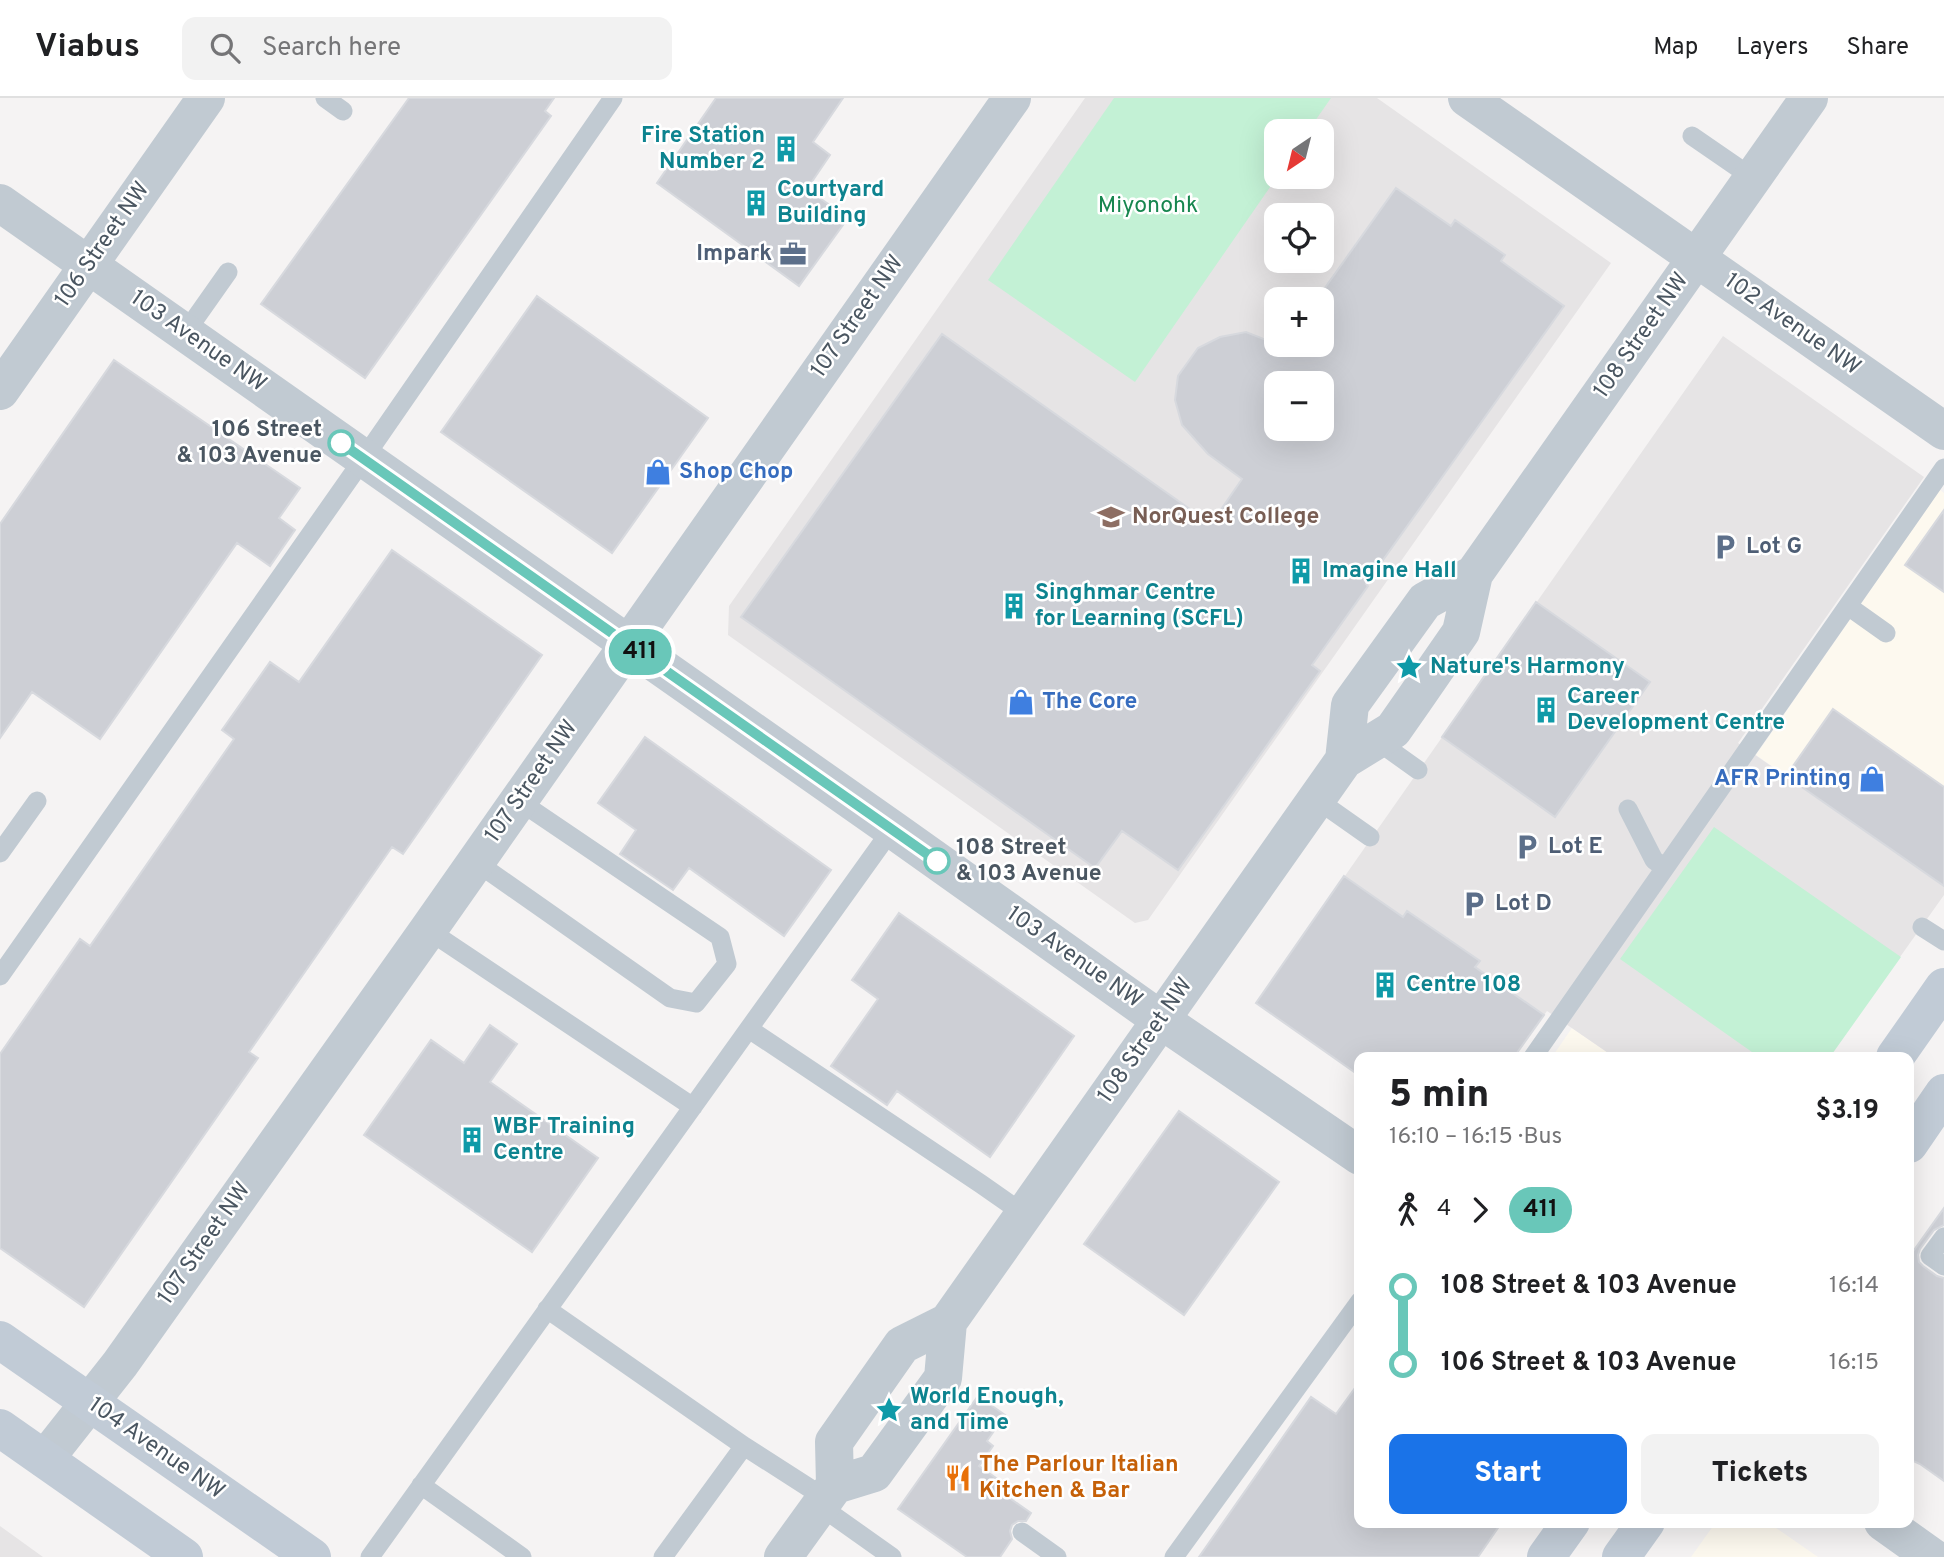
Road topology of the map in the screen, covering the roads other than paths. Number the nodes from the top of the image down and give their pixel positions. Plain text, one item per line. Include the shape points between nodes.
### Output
1 (206, 98) edge
2 (325, 98) edge
3 (613, 98) edge
4 (1012, 98) edge
5 (1467, 98) edge
6 (1809, 98) edge
7 (343, 111) dead end
8 (1692, 136) dead end
9 (1753, 178) junction
10 (0, 203) edge
11 (1697, 258) junction
12 (89, 265) junction
13 (228, 272) dead end
14 (185, 333) junction
15 (0, 391) edge
16 (1944, 431) edge
17 (364, 458) junction
18 (1944, 468) edge
19 (1474, 574) junction
20 (1848, 606) junction
21 (1886, 633) dead end
22 (629, 644) junction
23 (1376, 740) junction
24 (1344, 760) junction
25 (1418, 770) dead end
26 (1317, 799) junction
27 (519, 801) junction
28 (37, 802) dead end
29 (1628, 809) dead end
30 (892, 829) junction
31 (1370, 838) dead end
32 (0, 853) edge
33 (476, 862) junction
34 (1665, 868) junction
35 (1922, 927) dead end
36 (428, 930) junction
37 (1944, 942) edge
38 (0, 976) edge
39 (1944, 987) edge
40 (1161, 1020) junction
41 (749, 1029) junction
42 (1536, 1052) edge
43 (1898, 1052) edge
44 (1944, 1093) edge
45 (693, 1107) junction
46 (1914, 1137) edge
47 (1354, 1152) edge
48 (1024, 1214) junction
49 (1944, 1237) edge
50 (1944, 1266) edge
51 (547, 1309) junction
52 (1354, 1309) edge
53 (948, 1322) junction
54 (0, 1340) edge
55 (89, 1403) junction
56 (0, 1429) edge
57 (744, 1446) junction
58 (45, 1459) junction
59 (421, 1485) junction
60 (826, 1497) junction
61 (1567, 1528) edge
62 (1642, 1528) edge
63 (1891, 1528) edge
64 (1022, 1532) dead end
65 (184, 1557) edge
66 (312, 1557) edge
67 (370, 1557) edge
68 (522, 1557) edge
69 (663, 1557) edge
70 (783, 1557) edge
71 (892, 1557) edge
72 (1057, 1557) edge
73 (1174, 1557) edge
74 (1546, 1557) edge
75 (1621, 1557) edge
76 (1932, 1557) edge

1 - 12 street, 106 Street NW
2 - 7 lane
3 - 17 lane
4 - 22 street, 107 Street NW
5 - 11 street, 102 Avenue NW
6 - 9 street, 108 Street NW
8 - 9 lane
9 - 11 street, 108 Street NW
10 - 12 street, 103 Avenue NW
11 - 16 street, 102 Avenue NW
11 - 19 street, 108 Street NW
12 - 14 street, 103 Avenue NW
12 - 15 street, 106 Street NW
13 - 14 lane
14 - 17 street, 103 Avenue NW
17 - 22 street, 103 Avenue NW
17 - 38 lane
18 - 20 lane via 1856,584
19 - 23 street, 108 Street NW via 1461,632 1393,730
19 - 24 street, 108 Street NW via 1425,601 1350,705
20 - 21 lane
20 - 34 lane via 1817,653 1764,716 1731,789
22 - 27 street, 107 Street NW
22 - 30 street, 103 Avenue NW
23 - 24 street, 108 Street NW
23 - 25 lane
24 - 26 street, 108 Street NW
26 - 31 lane
26 - 40 street, 108 Street NW
27 - 33 street, 107 Street NW
27 - 33 lane via 720,937 727,964 696,1003 670,998
28 - 32 lane
29 - 34 lane via 1654,860
30 - 40 street, 103 Avenue NW
30 - 41 lane
33 - 36 street, 107 Street NW
34 - 42 lane via 1623,915 1583,985
35 - 37 lane
36 - 45 lane
36 - 55 street, 107 Street NW
39 - 43 main road
40 - 47 street, 103 Avenue NW
40 - 48 street, 108 Street NW
41 - 45 lane
41 - 48 lane
44 - 46 main road
45 - 51 lane
48 - 53 street, 108 Street NW
49 - 50 lane via 1930,1256
51 - 57 lane
51 - 59 lane
52 - 73 lane
53 - 60 street, 108 Street NW via 902,1345 840,1433 834,1442
53 - 60 street via 943,1378 874,1473
54 - 55 main road, 104 Avenue NW
55 - 58 street, 107 Street NW
55 - 66 main road, 104 Avenue NW
56 - 58 main road
57 - 60 lane
57 - 69 lane
58 - 65 main road
59 - 67 lane
59 - 68 lane
60 - 70 street
60 - 71 lane
61 - 74 main road
62 - 75 main road
63 - 76 street
64 - 72 lane

